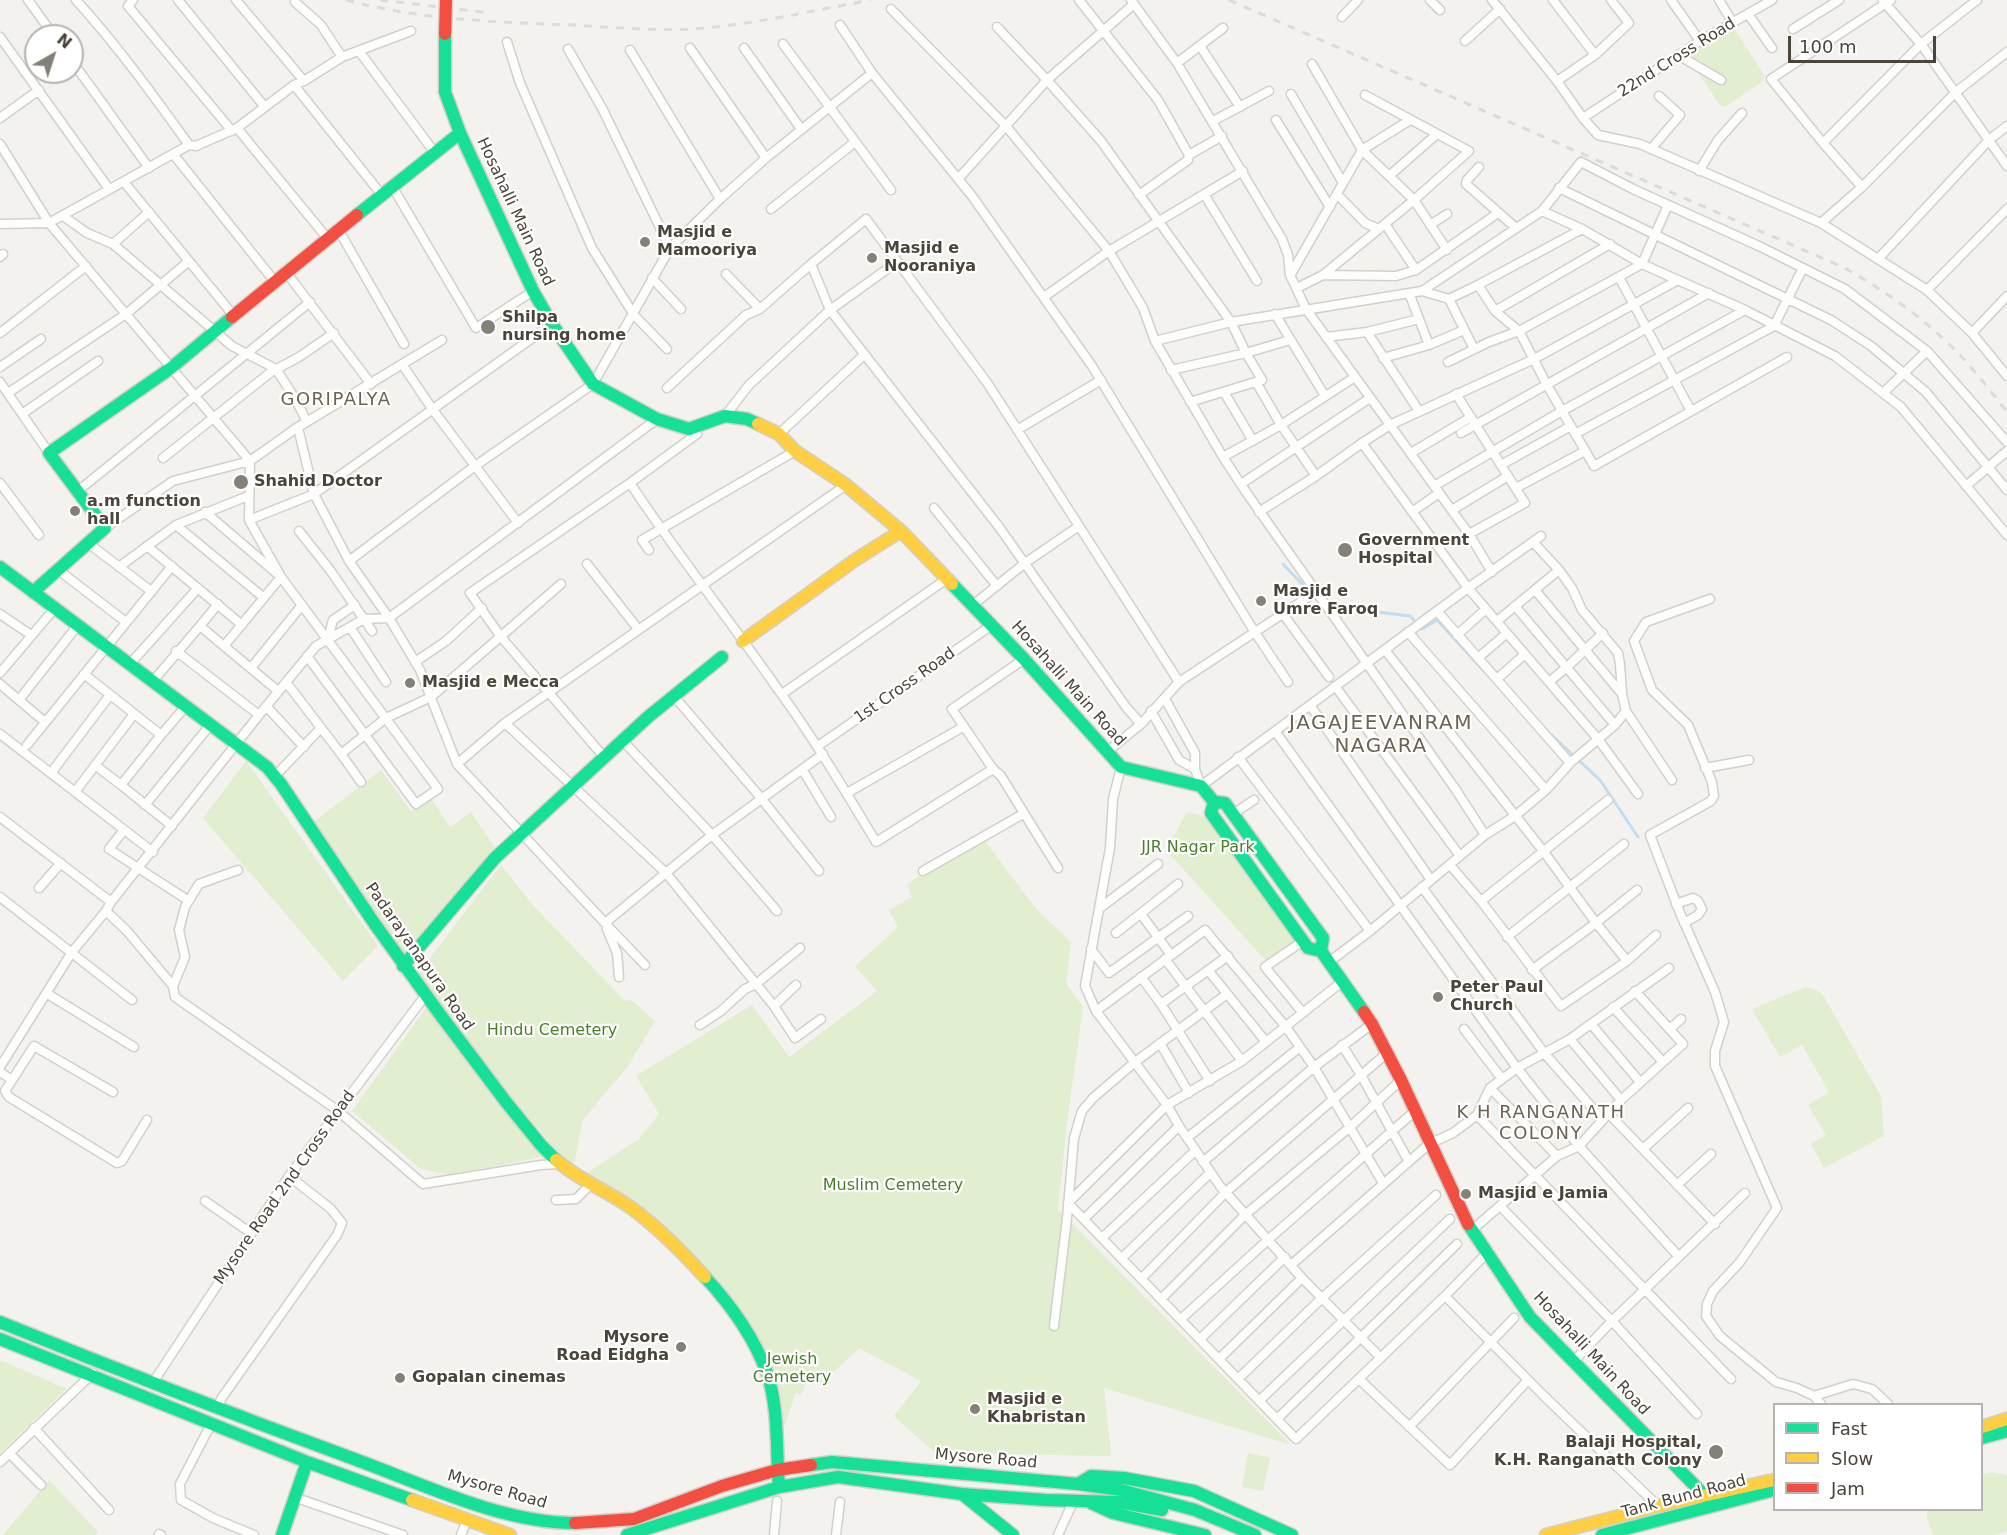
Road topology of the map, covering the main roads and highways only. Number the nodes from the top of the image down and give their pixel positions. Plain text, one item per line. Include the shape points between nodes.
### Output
1 (446, 0) edge
2 (460, 133) junction
3 (901, 531) junction
4 (0, 567) edge
5 (33, 592) junction
6 (743, 640) road end
7 (722, 657) dead end
8 (1214, 802) junction
9 (1317, 931) junction
10 (1303, 941) junction
11 (1321, 951) junction
12 (403, 966) junction
13 (0, 1322) edge
14 (0, 1339) edge
15 (2007, 1419) edge
16 (1983, 1429) edge
17 (1983, 1429) edge
18 (2007, 1431) edge
19 (307, 1462) junction
20 (777, 1470) junction
21 (1773, 1480) edge
22 (1078, 1484) junction
23 (779, 1487) junction
24 (1773, 1490) edge
25 (962, 1494) junction
26 (1120, 1496) junction
27 (1705, 1496) junction
28 (1079, 1500) junction
29 (1714, 1505) junction
30 (282, 1535) edge
31 (510, 1535) edge
32 (627, 1535) edge
33 (632, 1535) edge
34 (1013, 1535) edge
35 (1205, 1535) edge
36 (1238, 1535) edge
37 (1255, 1535) edge
38 (1292, 1535) edge
39 (1546, 1535) edge
40 (1602, 1535) edge

1 - 2 main road, Hosahalli Main Road, bridge via 445,92
2 - 3 main road, Hosahalli Main Road via 533,291 593,384 657,419 689,429 725,416 747,419 778,434 795,452 846,485
2 - 5 main road via 171,368 49,453 105,528
3 - 6 main road
3 - 8 main road, Hosahalli Main Road via 1121,767 1201,786
4 - 5 main road, Padarayanapura Road
5 - 12 main road, Padarayanapura Road via 267,767
7 - 12 main road via 622,740 495,858
8 - 9 main road, Hosahalli Main Road via 1225,803
8 - 10 main road via 1211,813
9 - 10 main road
9 - 11 main road, Hosahalli Main Road via 1323,938
10 - 11 main road via 1308,948
11 - 27 main road, Hosahalli Main Road via 1372,1024 1471,1231 1530,1317
12 - 20 main road, Padarayanapura Road via 542,1147 559,1164 631,1208 676,1245 742,1325 767,1375
13 - 20 main road, Mysore Road via 152,1384 466,1500 549,1522 634,1519
14 - 19 main road
15 - 16 main road
17 - 18 main road
19 - 30 main road
19 - 31 main road
20 - 22 main road, Mysore Road via 832,1462
20 - 23 main road, Padarayanapura Road
21 - 27 main road
22 - 26 main road, Mysore Road
22 - 38 main road via 1091,1476 1194,1491
23 - 25 main road via 838,1477
23 - 33 main road
24 - 29 main road, Tank Bund Road
25 - 28 main road
25 - 34 main road
26 - 28 main road
26 - 36 main road via 1194,1516
26 - 37 main road via 1195,1509
27 - 29 main road, Hosahalli Main Road
27 - 39 main road
28 - 35 main road via 1113,1513
29 - 40 main road, Tank Bund Road
32 - 33 main road

